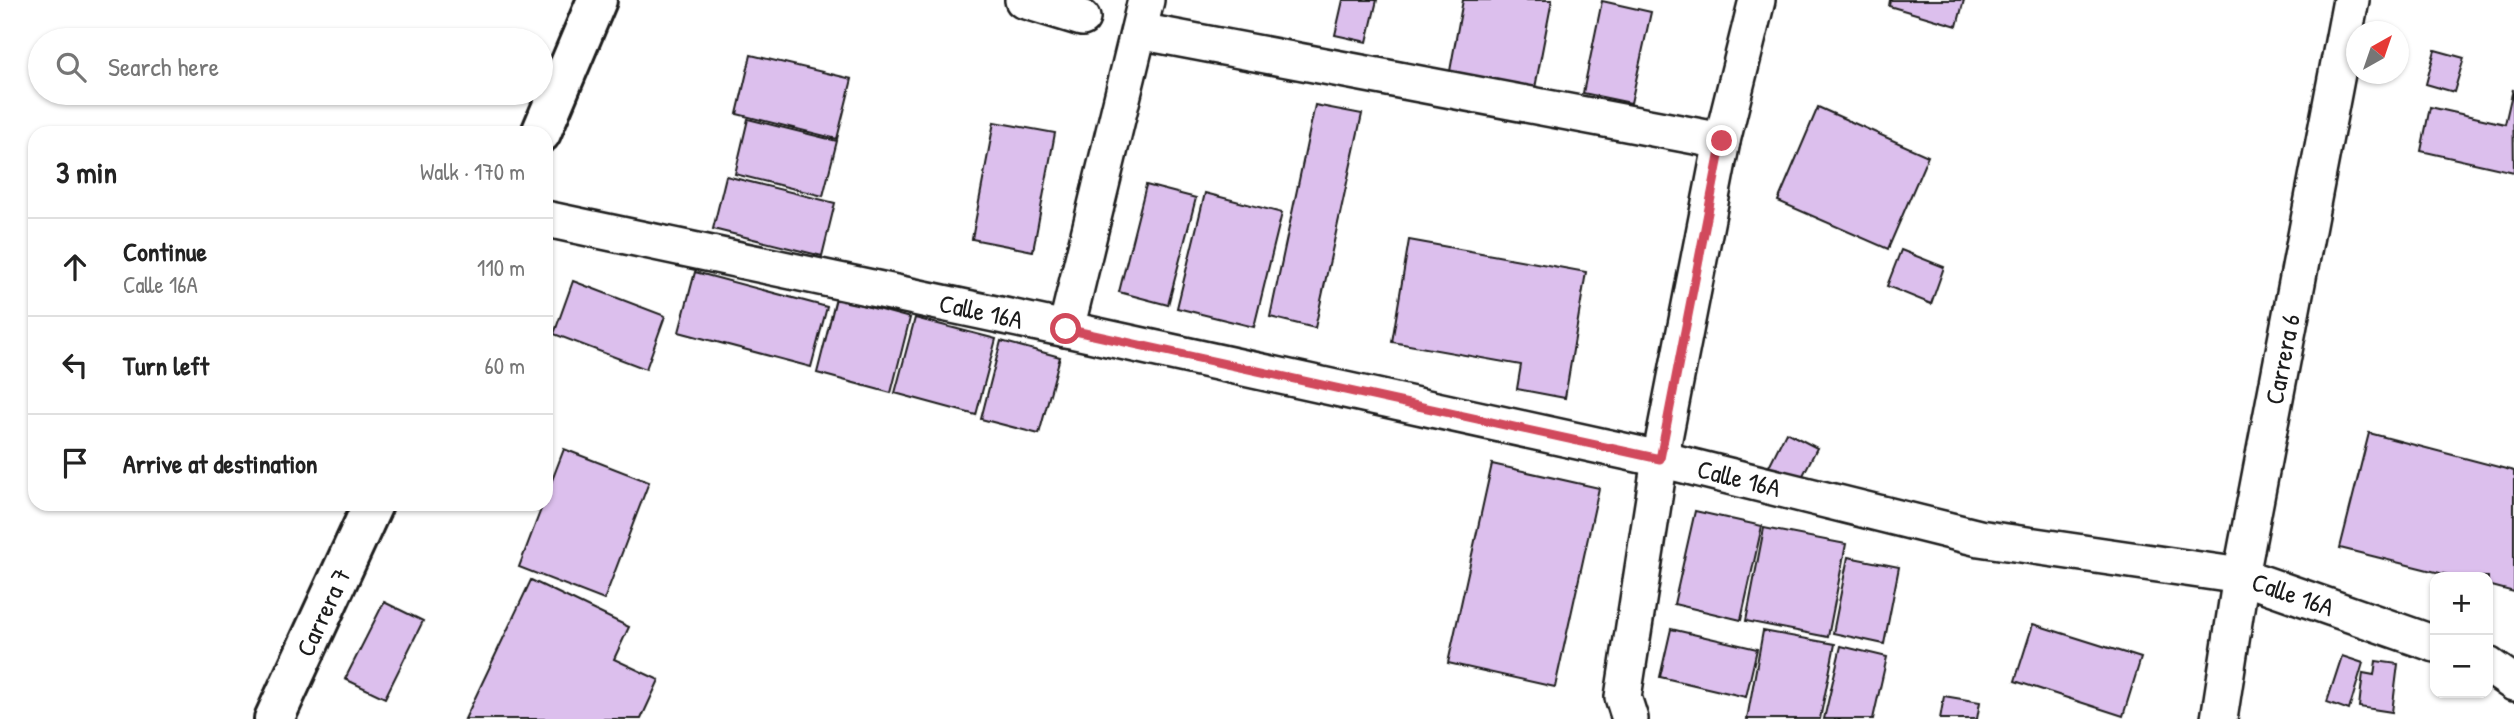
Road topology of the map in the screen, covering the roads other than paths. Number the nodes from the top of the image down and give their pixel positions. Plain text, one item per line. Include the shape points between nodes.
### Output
1 (597, 0) edge
2 (1023, 0) edge
3 (1757, 0) edge
4 (2351, 0) edge
5 (1142, 16) edge
6 (1082, 18) dead end
7 (553, 104) edge
8 (553, 105) edge
9 (544, 126) edge
10 (1722, 141) junction
11 (553, 220) edge
12 (1066, 329) junction
13 (1660, 459) junction
14 (370, 511) edge
15 (2241, 576) junction
16 (2430, 642) edge
17 (2493, 668) edge
18 (2514, 683) edge
19 (274, 719) edge
20 (1630, 719) edge
21 (2219, 719) edge

1 - 7 main road
2 - 6 street
3 - 10 street
4 - 15 street, Carrera 6
5 - 10 street
5 - 12 street
8 - 9 main road
10 - 13 street
11 - 12 street, Calle 16A
12 - 13 street, Calle 16A
13 - 15 street, Calle 16A via 1979,538
13 - 20 street via 1623,697
14 - 19 main road, Carrera 7
15 - 16 street, Calle 16A
15 - 21 street, Carrera 6
17 - 18 street

